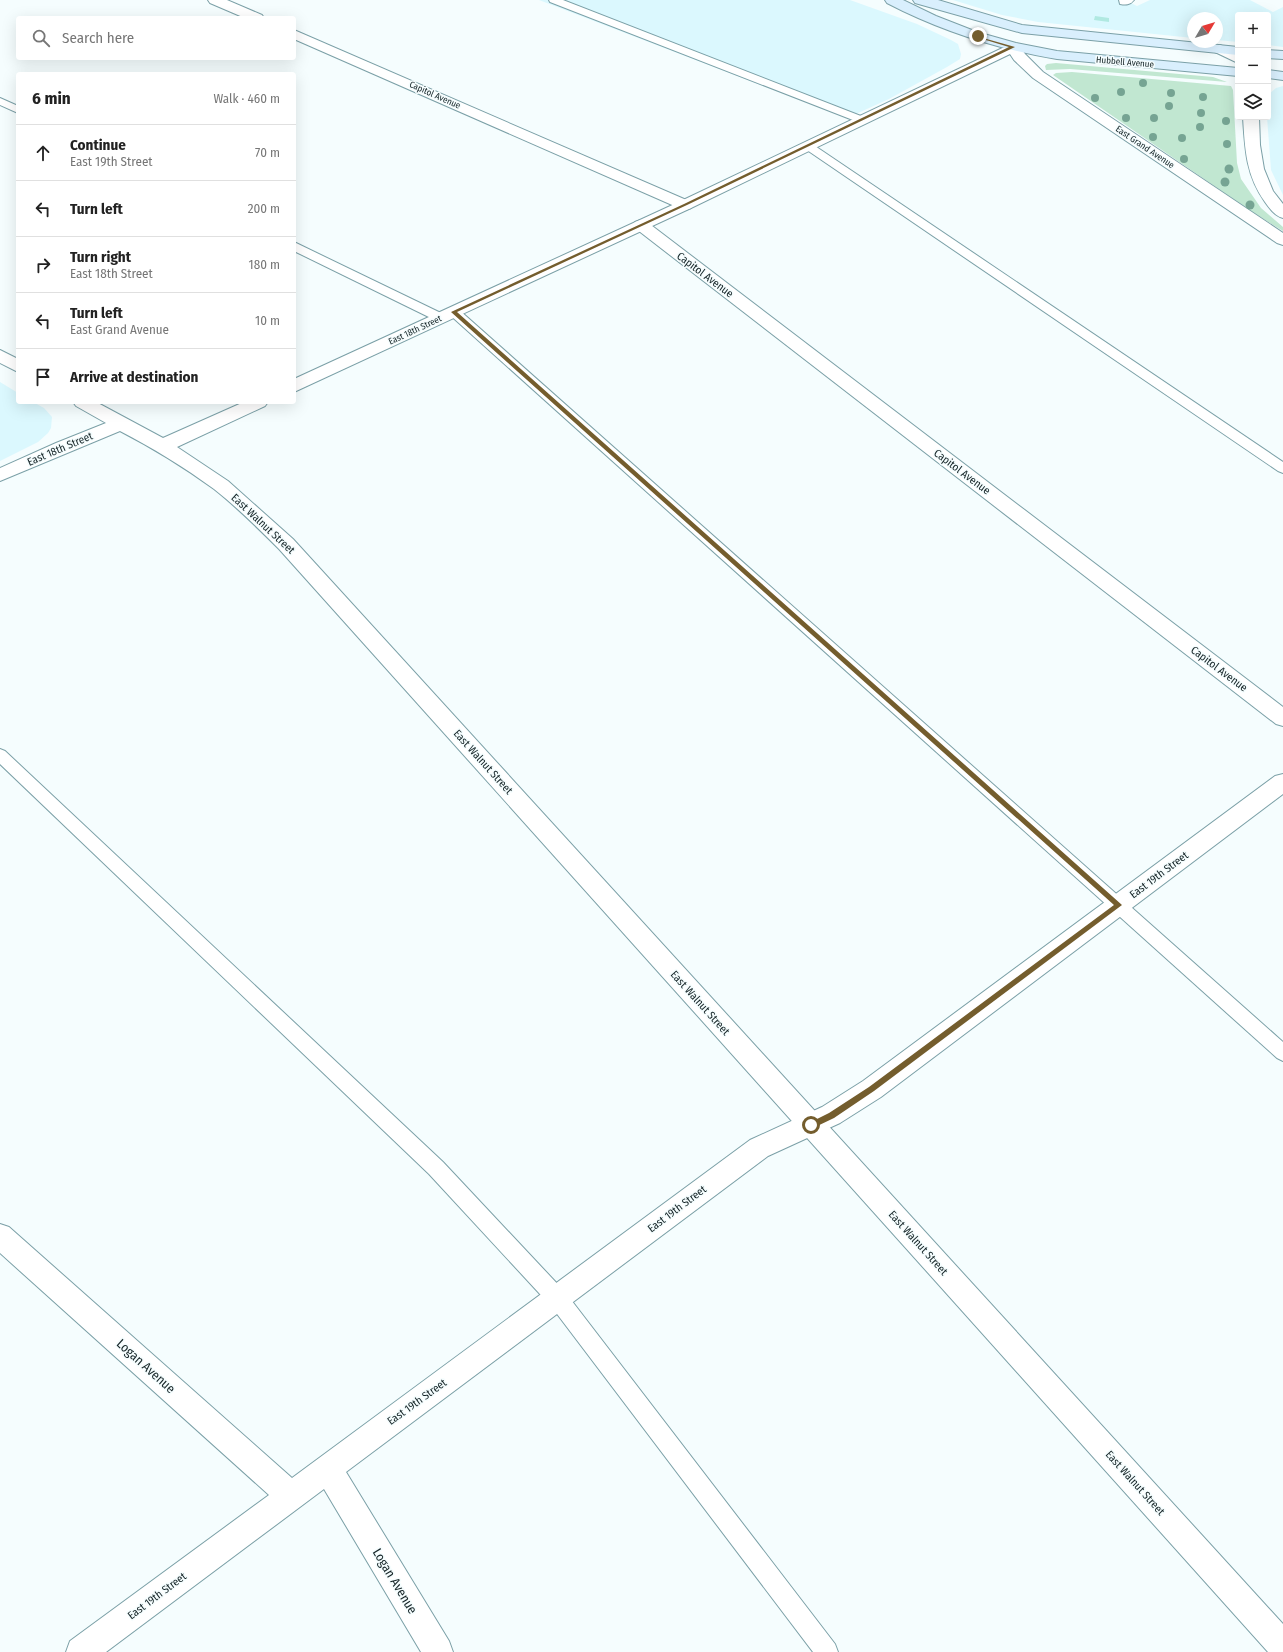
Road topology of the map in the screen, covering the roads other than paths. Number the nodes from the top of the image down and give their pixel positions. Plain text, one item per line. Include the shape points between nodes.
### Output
1 (215, 0) edge
2 (554, 0) edge
3 (892, 0) edge
4 (920, 0) edge
5 (252, 16) edge
6 (1022, 29) junction
7 (296, 35) edge
8 (1012, 47) junction
9 (1220, 49) junction
10 (1235, 51) edge
11 (1271, 54) edge
12 (1283, 55) edge
13 (1235, 57) edge
14 (1235, 72) edge
15 (1271, 74) edge
16 (1283, 76) edge
17 (0, 101) edge
18 (16, 109) edge
19 (862, 120) junction
20 (1251, 120) edge
21 (808, 146) junction
22 (685, 204) junction
23 (1283, 213) edge
24 (641, 225) junction
25 (1283, 240) edge
26 (296, 247) edge
27 (447, 315) junction
28 (0, 356) edge
29 (16, 365) edge
30 (296, 385) edge
31 (85, 404) edge
32 (255, 404) edge
33 (120, 424) junction
34 (162, 446) junction
35 (1283, 468) edge
36 (0, 475) edge
37 (1283, 718) edge
38 (0, 755) edge
39 (1283, 782) edge
40 (1118, 905) junction
41 (1283, 1053) edge
42 (811, 1125) junction
43 (0, 1236) edge
44 (558, 1299) junction
45 (328, 1469) junction
46 (291, 1496) junction
47 (1283, 1646) edge
48 (81, 1652) edge
49 (438, 1652) edge
50 (827, 1652) edge

1 - 5 street
2 - 19 lane
3 - 8 main road via 920,16
4 - 6 main road
6 - 8 street
6 - 9 main road
7 - 22 street, Capitol Avenue
8 - 14 main road, Hubbell Avenue via 1057,55
8 - 19 street, East 18th Street
8 - 25 street, East Grand Avenue via 1023,62 1038,75
9 - 10 main road
9 - 13 street
11 - 12 main road
15 - 16 main road
17 - 18 lane
19 - 21 street, East 18th Street
20 - 23 street via 1253,155 1262,189
21 - 22 street, East 18th Street
21 - 35 lane
22 - 24 street, East 18th Street
24 - 27 street, East 18th Street
24 - 37 street, Capitol Avenue
26 - 27 lane
27 - 30 street, East 18th Street
27 - 40 lane
28 - 29 street
31 - 33 street, East Walnut Street
32 - 34 street
33 - 34 street, East Walnut Street
33 - 36 street, East 18th Street
34 - 42 street, East Walnut Street via 221,485 286,544
38 - 44 lane via 436,1168
39 - 40 street, East 19th Street
40 - 41 lane
40 - 42 street, East 19th Street via 872,1089
42 - 44 street, East 19th Street via 759,1148
42 - 47 street, East Walnut Street
43 - 46 street, Logan Avenue
44 - 45 street, East 19th Street
44 - 50 lane
45 - 46 street, East 19th Street
45 - 49 street, Logan Avenue
46 - 48 street, East 19th Street

